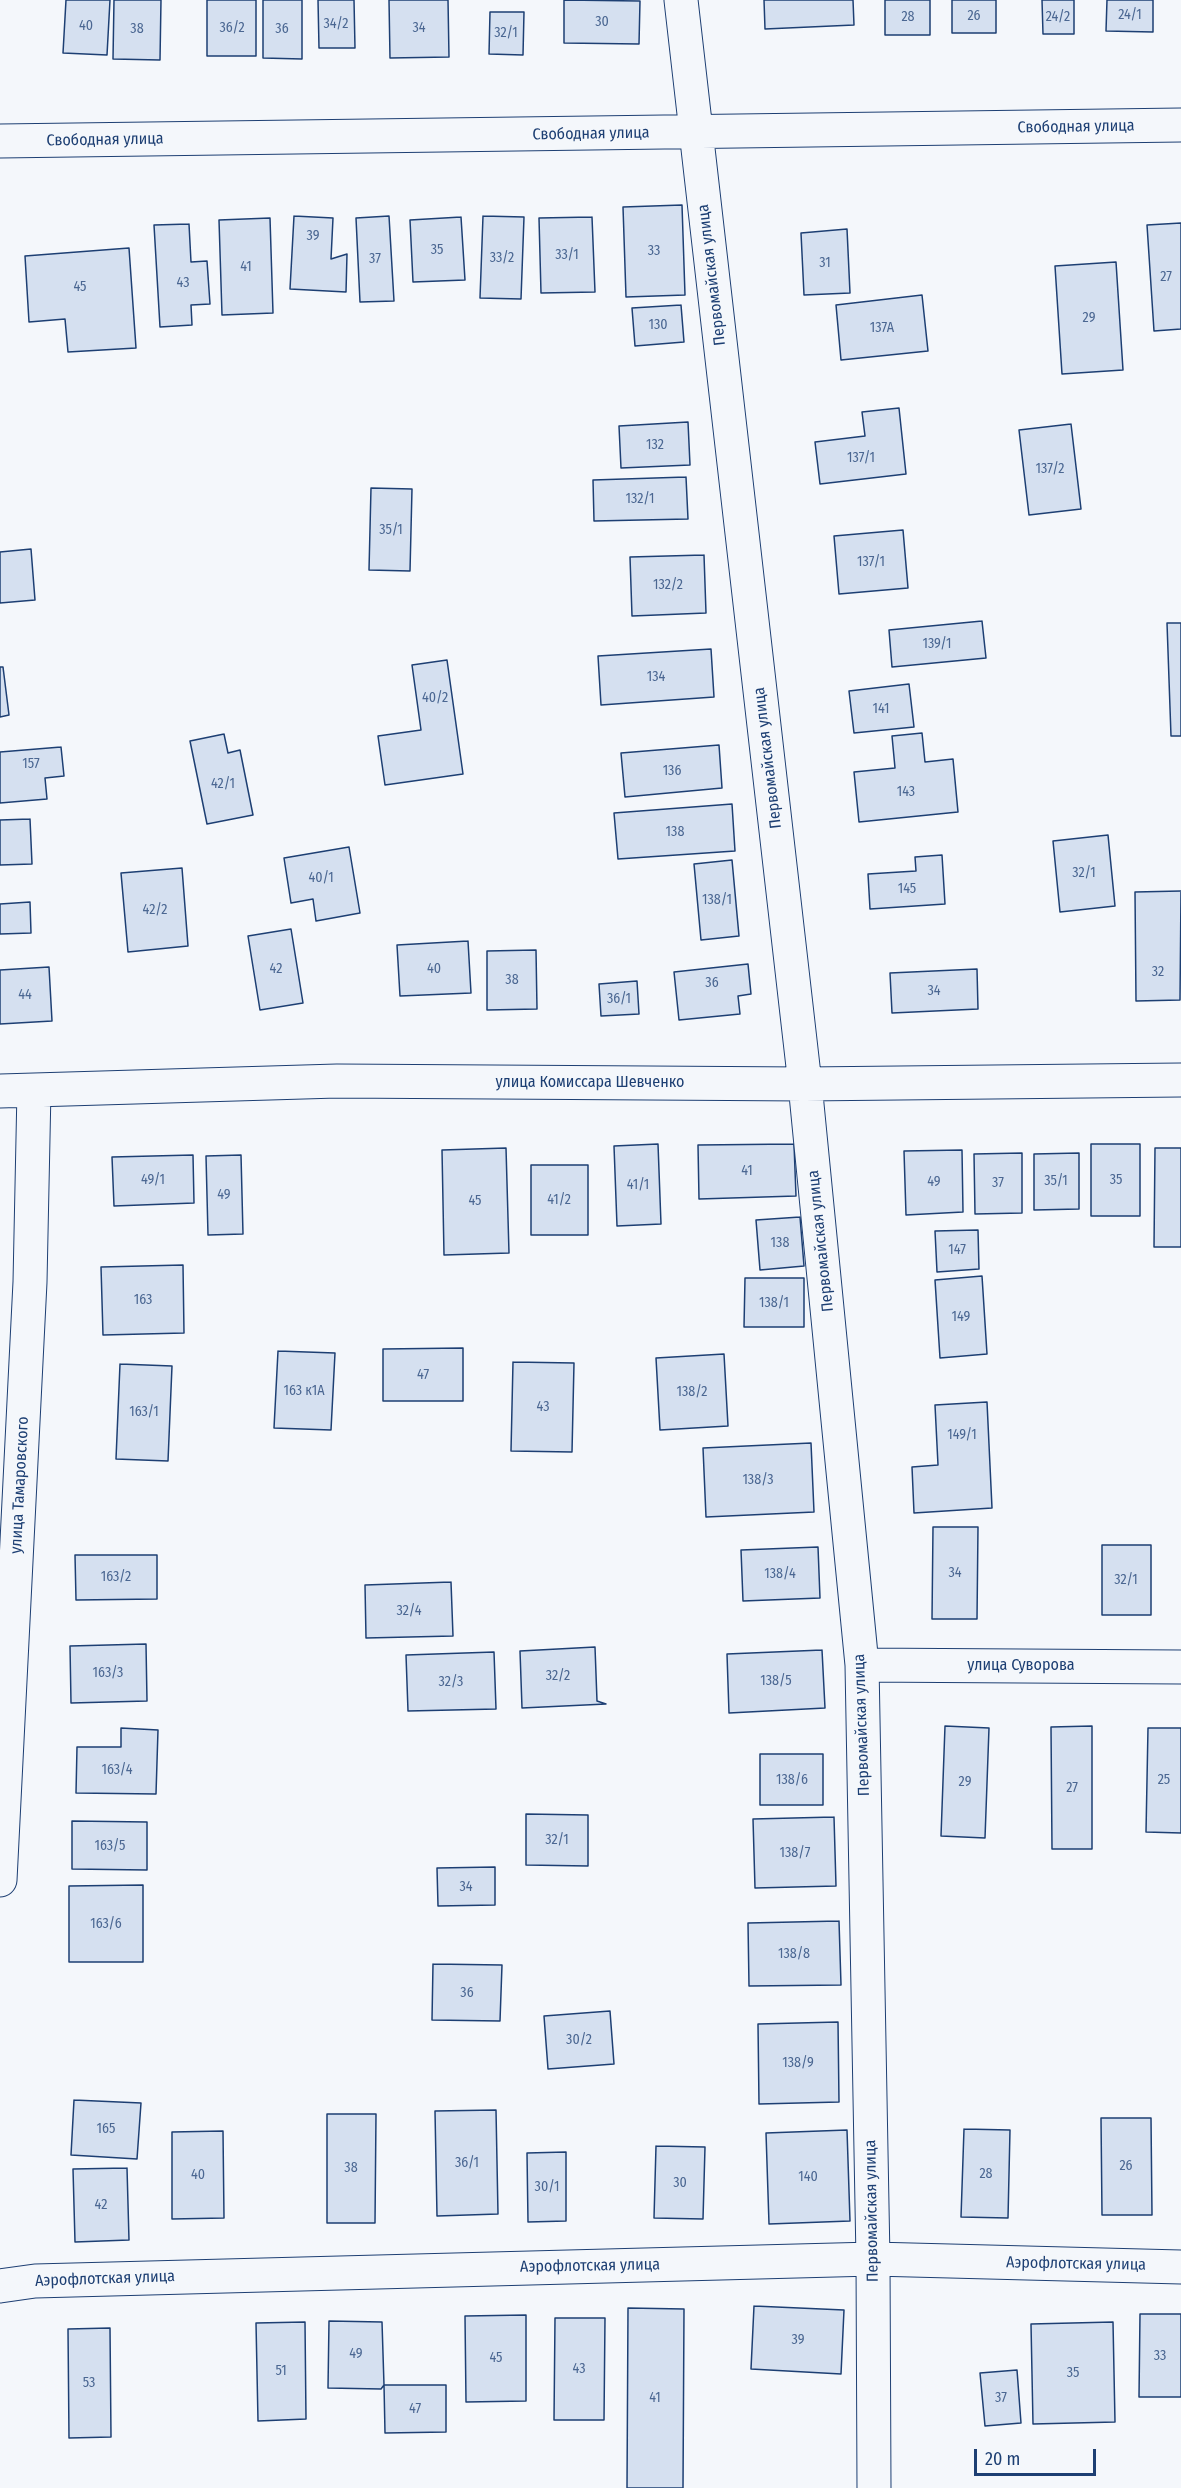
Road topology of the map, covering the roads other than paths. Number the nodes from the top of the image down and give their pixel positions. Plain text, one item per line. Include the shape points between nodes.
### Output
1 (681, 0) edge
2 (1181, 126) edge
3 (696, 132) junction
4 (0, 141) edge
5 (1181, 1080) edge
6 (805, 1084) junction
7 (0, 1090) edge
8 (34, 1090) junction
9 (862, 1665) junction
10 (1181, 1667) edge
11 (0, 1880) edge
12 (873, 2259) junction
13 (1181, 2267) edge
14 (0, 2286) edge
15 (874, 2488) edge

1 - 3 street, Первомайская улица
2 - 3 street, Свободная улица
3 - 4 street, Свободная улица
3 - 6 street, Первомайская улица
5 - 6 street, улица Комиссара Шевченко
6 - 8 street, улица Комиссара Шевченко via 337,1081
6 - 9 street, Первомайская улица
7 - 8 street, улица Комиссара Шевченко
8 - 11 street, улица Тамаровского via 30,1282
9 - 10 street, улица Суворова
9 - 12 street, Первомайская улица
12 - 13 street, Аэрофлотская улица
12 - 14 street, Аэрофлотская улица via 34,2281
12 - 15 street, Первомайская улица

